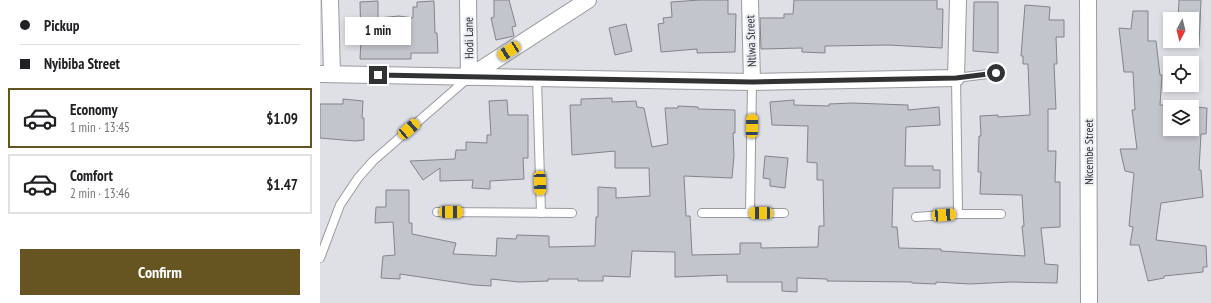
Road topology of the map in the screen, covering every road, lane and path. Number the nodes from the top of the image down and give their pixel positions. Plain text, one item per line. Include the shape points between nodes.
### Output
1 (330, 0) edge
2 (468, 0) edge
3 (588, 0) edge
4 (750, 0) edge
5 (958, 0) edge
6 (1088, 0) edge
7 (996, 73) dead end
8 (326, 74) edge
9 (469, 77) junction
10 (536, 78) junction
11 (956, 78) junction
12 (752, 82) junction
13 (436, 212) dead end
14 (750, 212) junction
15 (541, 213) junction
16 (572, 213) dead end
17 (702, 213) dead end
18 (784, 213) dead end
19 (958, 214) junction
20 (1001, 214) dead end
21 (916, 217) dead end
22 (320, 258) edge
23 (1089, 303) edge

1 - 8 street
2 - 9 street, Hodi Lane
3 - 9 street
4 - 12 street, Ntlwa Street
5 - 11 street
6 - 23 street, Nkcembe Street
7 - 11 lane
8 - 9 street
9 - 10 street
9 - 22 lane via 372,161 358,178 340,206
10 - 12 street
10 - 15 lane
11 - 12 street
11 - 19 lane
12 - 14 lane
13 - 15 lane
14 - 17 lane
14 - 18 lane
15 - 16 lane
19 - 20 lane
19 - 21 lane

